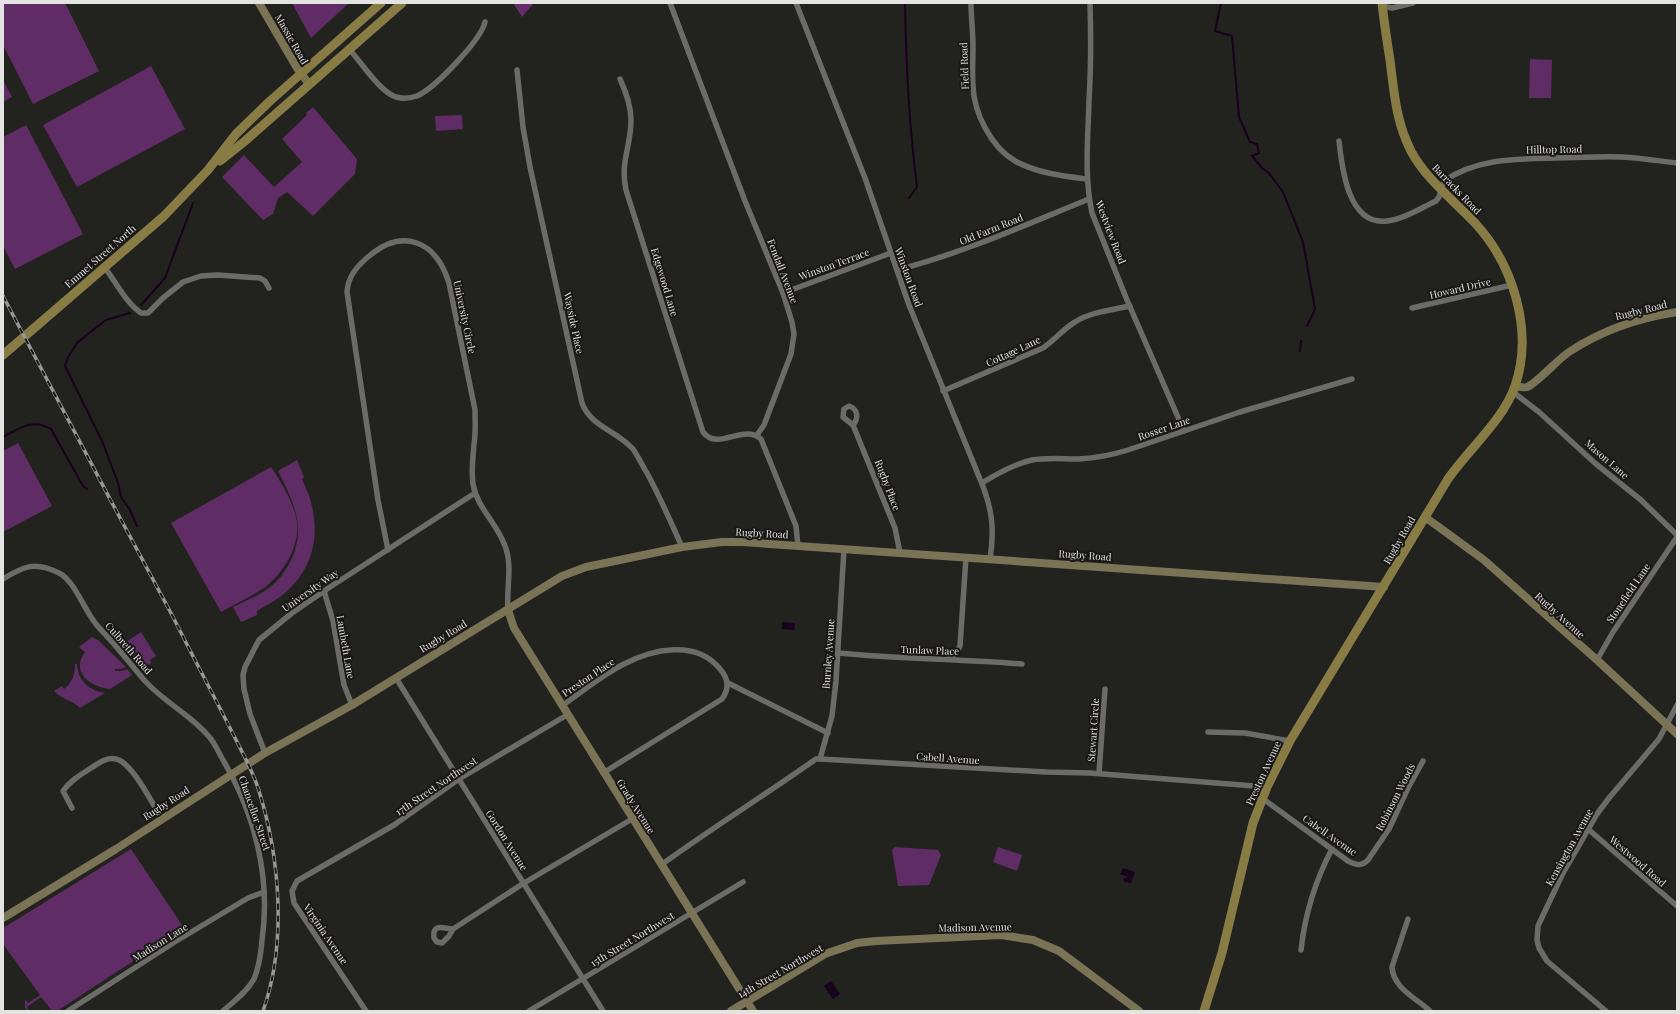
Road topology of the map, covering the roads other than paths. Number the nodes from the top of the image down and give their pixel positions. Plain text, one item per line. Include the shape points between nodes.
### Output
1 (259, 3) edge
2 (381, 3) edge
3 (402, 3) edge
4 (670, 3) edge
5 (796, 3) edge
6 (971, 3) edge
7 (1090, 3) edge
8 (1412, 3) edge
9 (1382, 5) edge
10 (485, 22) dead end
11 (349, 49) junction
12 (517, 70) dead end
13 (300, 74) junction
14 (620, 79) dead end
15 (309, 84) junction
16 (1339, 141) dead end
17 (1677, 163) edge
18 (208, 170) junction
19 (1086, 179) junction
20 (1442, 189) junction
21 (1089, 199) junction
22 (891, 253) junction
23 (105, 268) junction
24 (897, 270) junction
25 (1512, 285) junction
26 (270, 288) dead end
27 (783, 293) junction
28 (1130, 306) junction
29 (1412, 308) dead end
30 (1677, 312) edge
31 (3, 355) edge
32 (1352, 379) dead end
33 (1514, 389) junction
34 (943, 391) junction
35 (854, 425) dead end
36 (1184, 431) junction
37 (757, 435) junction
38 (982, 483) junction
39 (476, 494) junction
40 (1425, 517) junction
41 (1677, 536) edge
42 (798, 546) junction
43 (682, 547) junction
44 (844, 549) junction
45 (388, 550) junction
46 (900, 553) junction
47 (966, 557) junction
48 (990, 559) junction
49 (3, 579) edge
50 (1384, 587) junction
51 (324, 591) junction
52 (508, 610) junction
53 (838, 653) junction
54 (947, 659) junction
55 (1597, 660) junction
56 (1022, 664) dead end
57 (396, 678) junction
58 (728, 683) junction
59 (1105, 688) dead end
60 (352, 705) junction
61 (1677, 705) edge
62 (562, 706) junction
63 (568, 715) junction
64 (1666, 725) junction
65 (828, 732) junction
66 (1208, 732) dead end
67 (1677, 734) edge
68 (1290, 741) junction
69 (265, 752) junction
70 (820, 759) junction
71 (1423, 762) dead end
72 (603, 773) junction
73 (1099, 773) junction
74 (231, 774) junction
75 (459, 779) junction
76 (1267, 787) junction
77 (1262, 798) junction
78 (72, 808) dead end
79 (162, 819) junction
80 (632, 819) junction
81 (1588, 829) junction
82 (1382, 840) joint
83 (1332, 849) junction
84 (661, 865) junction
85 (314, 871) joint
86 (743, 882) dead end
87 (524, 883) junction
88 (264, 892) junction
89 (1677, 906) edge
90 (692, 913) junction
91 (3, 918) edge
92 (1408, 919) dead end
93 (453, 929) dead end
94 (839, 950) joint
95 (1301, 950) dead end
96 (583, 979) junction
97 (747, 1001) junction
98 (68, 1011) edge
99 (222, 1011) edge
100 (366, 1011) edge
101 (529, 1011) edge
102 (603, 1011) edge
103 (731, 1011) edge
104 (753, 1011) edge
105 (1139, 1011) edge
106 (1204, 1011) edge
107 (1430, 1011) edge
108 (1606, 1011) edge

1 - 13 street, Massie Road
2 - 13 main road, Emmet Street North
3 - 11 main road, Emmet Street North
4 - 27 street, Fendall Avenue via 745,201
5 - 22 street, Winston Road via 865,178
6 - 19 street, Field Road via 973,87 980,116 993,140 1014,161 1064,176
7 - 19 street, Westview Road via 1090,98
8 - 9 street via 1392,8
9 - 20 main road, Barracks Road via 1394,100 1402,132 1419,165
10 - 11 street via 480,34 458,60 423,92 411,98 396,97 384,90
11 - 15 main road, Emmet Street North
12 - 43 street, Wayside Place via 530,166 582,403 594,422 616,435 633,450 652,482
13 - 15 street, Massie Road
13 - 18 main road, Emmet Street North via 236,134
14 - 37 street, Edgewood Lane via 629,100 631,115 623,167 626,190 703,432 715,440 749,432
15 - 18 main road, Emmet Street North
16 - 20 street, Hilltop Road via 1341,164 1348,190 1357,208 1369,218 1381,221 1395,220 1436,201
17 - 20 street, Hilltop Road via 1624,157 1506,160 1464,169 1444,181
18 - 23 main road, Emmet Street North via 164,216
19 - 21 street, Westview Road
20 - 25 main road, Barracks Road via 1489,241 1502,260
21 - 24 street, Old Farm Road via 967,249
21 - 28 street, Westview Road via 1092,213
22 - 24 street, Winston Road
22 - 27 street, Winston Terrace
23 - 26 street via 128,301 141,313 148,313 183,282 201,276 260,278
23 - 31 main road, Emmet Street North
24 - 34 street, Winston Road
25 - 29 street, Howard Drive
25 - 33 main road, Barracks Road via 1522,338 1522,354
27 - 37 street, Fendall Avenue via 792,322 793,344 766,418
28 - 34 street, Cottage Lane via 1085,317 1065,329 1052,343 1043,348
28 - 36 street, Westview Road
30 - 33 street, Rugby Road via 1609,330 1568,352 1527,388
32 - 36 street, Rosser Lane
33 - 40 main road, Rugby Road via 1496,420 1459,463
33 - 41 street, Mason Lane via 1596,464 1641,500
34 - 38 street, Winston Road
35 - 46 street, Rugby Place via 895,528
36 - 38 street, Rosser Lane via 1110,455 1032,460 1006,469
37 - 42 street via 764,442 796,526
38 - 48 street, Winston Road via 991,508 993,524
39 - 45 street, University Way
39 - 45 street, University Circle via 472,473 475,410 447,277 438,260 421,245 405,240 389,242 354,271 347,292 377,494
39 - 52 street, University Circle via 506,546 509,566
40 - 50 main road, Rugby Road
40 - 55 street, Rugby Avenue via 1484,560
41 - 55 street, Stonefield Lane
42 - 43 street, Rugby Road via 722,542
42 - 44 street, Rugby Road
43 - 52 street, Rugby Road via 575,571 562,576
44 - 46 street, Rugby Road
44 - 53 street, Burnley Avenue
45 - 51 street, University Way
46 - 47 street, Rugby Road
47 - 48 street, Rugby Road
47 - 54 street via 960,646 956,654
48 - 50 street, Rugby Road
49 - 74 street, Culbreth Road via 24,568 40,565 65,577 96,624 122,651 146,682 202,729
50 - 68 main road, Preston Avenue
51 - 60 street, Lambeth Lane via 333,620 344,685
51 - 69 street, University Way via 268,632 257,644 246,667 246,703
52 - 57 street, Rugby Road
52 - 62 street, Grady Avenue via 514,628
53 - 54 street, Tunlaw Place
53 - 65 street, Burnley Avenue via 835,693
54 - 56 street, Tunlaw Place
55 - 64 street, Rugby Avenue
57 - 60 street, Rugby Road
57 - 75 street, Gordon Avenue
58 - 62 street, Preston Place via 716,663 704,655 683,649 667,651 649,654 623,664
58 - 65 street
58 - 72 street via 726,694 720,701
59 - 73 street, Stewart Circle
60 - 69 street, Rugby Road
61 - 64 street, Kensington Avenue
62 - 63 street, Grady Avenue
63 - 72 street, Grady Avenue
63 - 75 street, 17th Street Northwest
64 - 67 street, Rugby Avenue
64 - 81 street, Kensington Avenue via 1659,739 1609,798
65 - 70 street, Burnley Avenue
66 - 68 street via 1245,733
68 - 76 main road, Preston Avenue
69 - 74 street, Rugby Road
70 - 73 street, Cabell Avenue
70 - 84 street via 816,759
71 - 82 street, Robinson Woods
72 - 80 street, Grady Avenue
73 - 76 street, Cabell Avenue
74 - 79 street, Rugby Road
74 - 88 street, Chancellor Street via 258,844
75 - 85 street, 17th Street Northwest via 394,825
75 - 87 street, Gordon Avenue
76 - 77 main road, Preston Avenue
77 - 83 street, Cabell Avenue
77 - 106 main road, Preston Avenue via 1253,823 1222,953
78 - 79 street via 63,791 69,782 105,759 116,759 126,764 143,786
79 - 91 street, Rugby Road
80 - 84 street, Grady Avenue
80 - 87 street
81 - 89 street, Westwood Road
81 - 108 street, Kensington Avenue via 1545,909 1537,940 1547,961
82 - 83 street, Cabell Avenue via 1368,860 1358,866
83 - 95 street via 1311,900
84 - 90 street, Grady Avenue
85 - 100 street, Virginia Avenue via 301,878 294,886 294,903
86 - 90 street, 15th Street Northwest
87 - 93 street
87 - 96 street, Gordon Avenue
88 - 98 street, Madison Lane via 248,898 173,943
88 - 99 street, Chancellor Street via 264,930 256,972 249,987
90 - 96 street, 15th Street Northwest
90 - 97 street, Grady Avenue
92 - 107 street via 1392,974 1398,985
94 - 97 street, 14th Street Northwest via 826,954
94 - 105 street, Madison Avenue via 857,943 876,941 1001,935 1021,937 1059,951
96 - 101 street, 15th Street Northwest
96 - 102 street, Gordon Avenue
97 - 103 street, 14th Street Northwest
97 - 104 street, Grady Avenue

